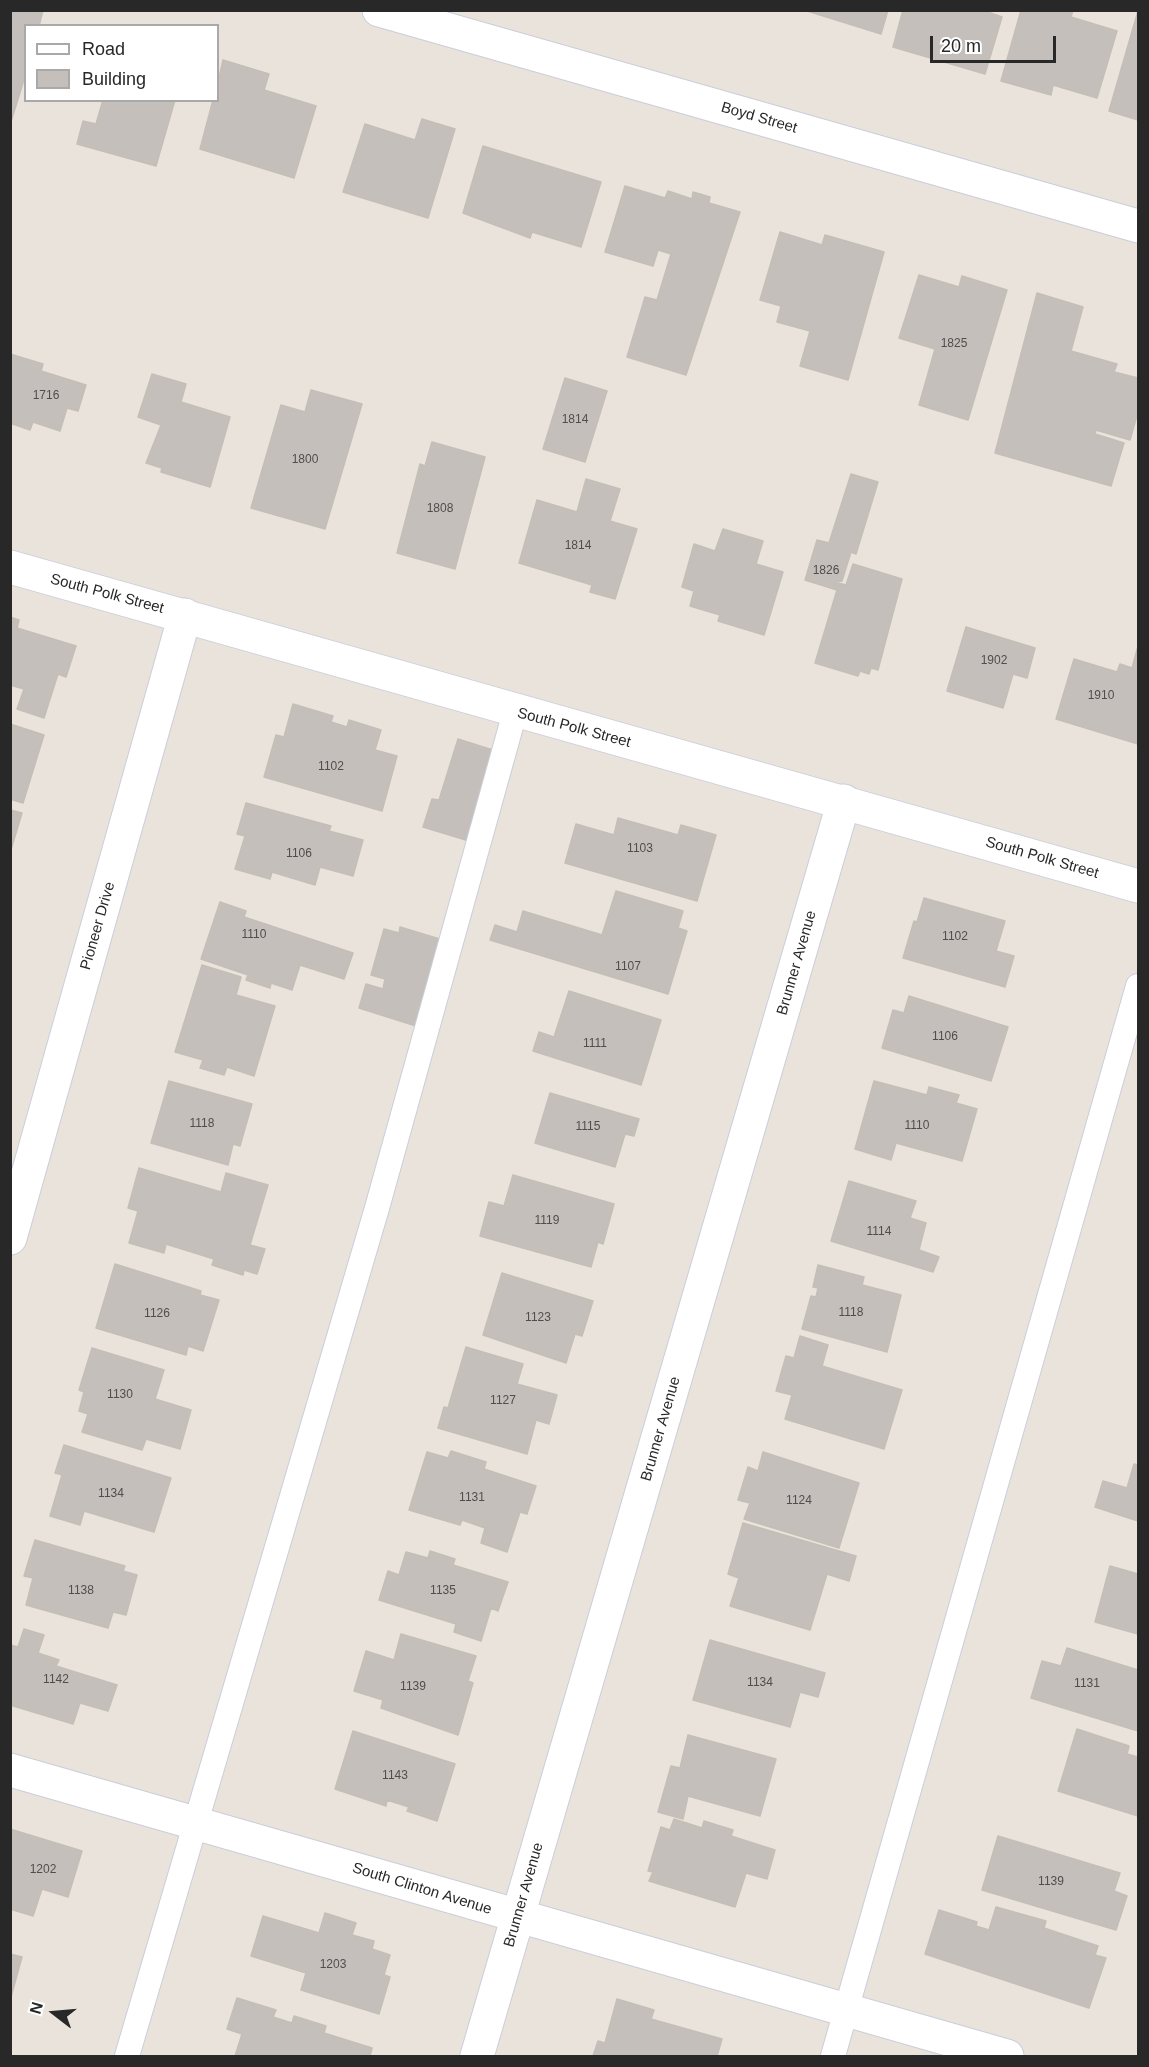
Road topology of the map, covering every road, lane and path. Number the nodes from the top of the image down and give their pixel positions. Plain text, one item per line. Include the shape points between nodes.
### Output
1 (380, 10) edge
2 (1138, 226) edge
3 (10, 567) edge
4 (184, 615) junction
5 (515, 712) junction
6 (844, 801) junction
7 (1138, 886) edge
8 (1138, 986) edge
9 (10, 1238) edge
10 (10, 1770) edge
11 (196, 1821) junction
12 (518, 1918) junction
13 (847, 2010) junction
14 (127, 2056) edge
15 (477, 2056) edge
16 (833, 2056) edge
17 (1007, 2056) edge

1 - 2 street, Boyd Street
3 - 4 street, South Polk Street
4 - 5 street, South Polk Street
4 - 9 street, Pioneer Drive
5 - 6 street, South Polk Street
5 - 11 lane via 377,1208
6 - 7 street, South Polk Street
6 - 12 street, Brunner Avenue
8 - 13 lane
10 - 11 street, South Clinton Avenue
11 - 12 street, South Clinton Avenue
11 - 14 lane
12 - 13 street, South Clinton Avenue
12 - 15 street, Brunner Avenue
13 - 16 lane
13 - 17 street, South Clinton Avenue

